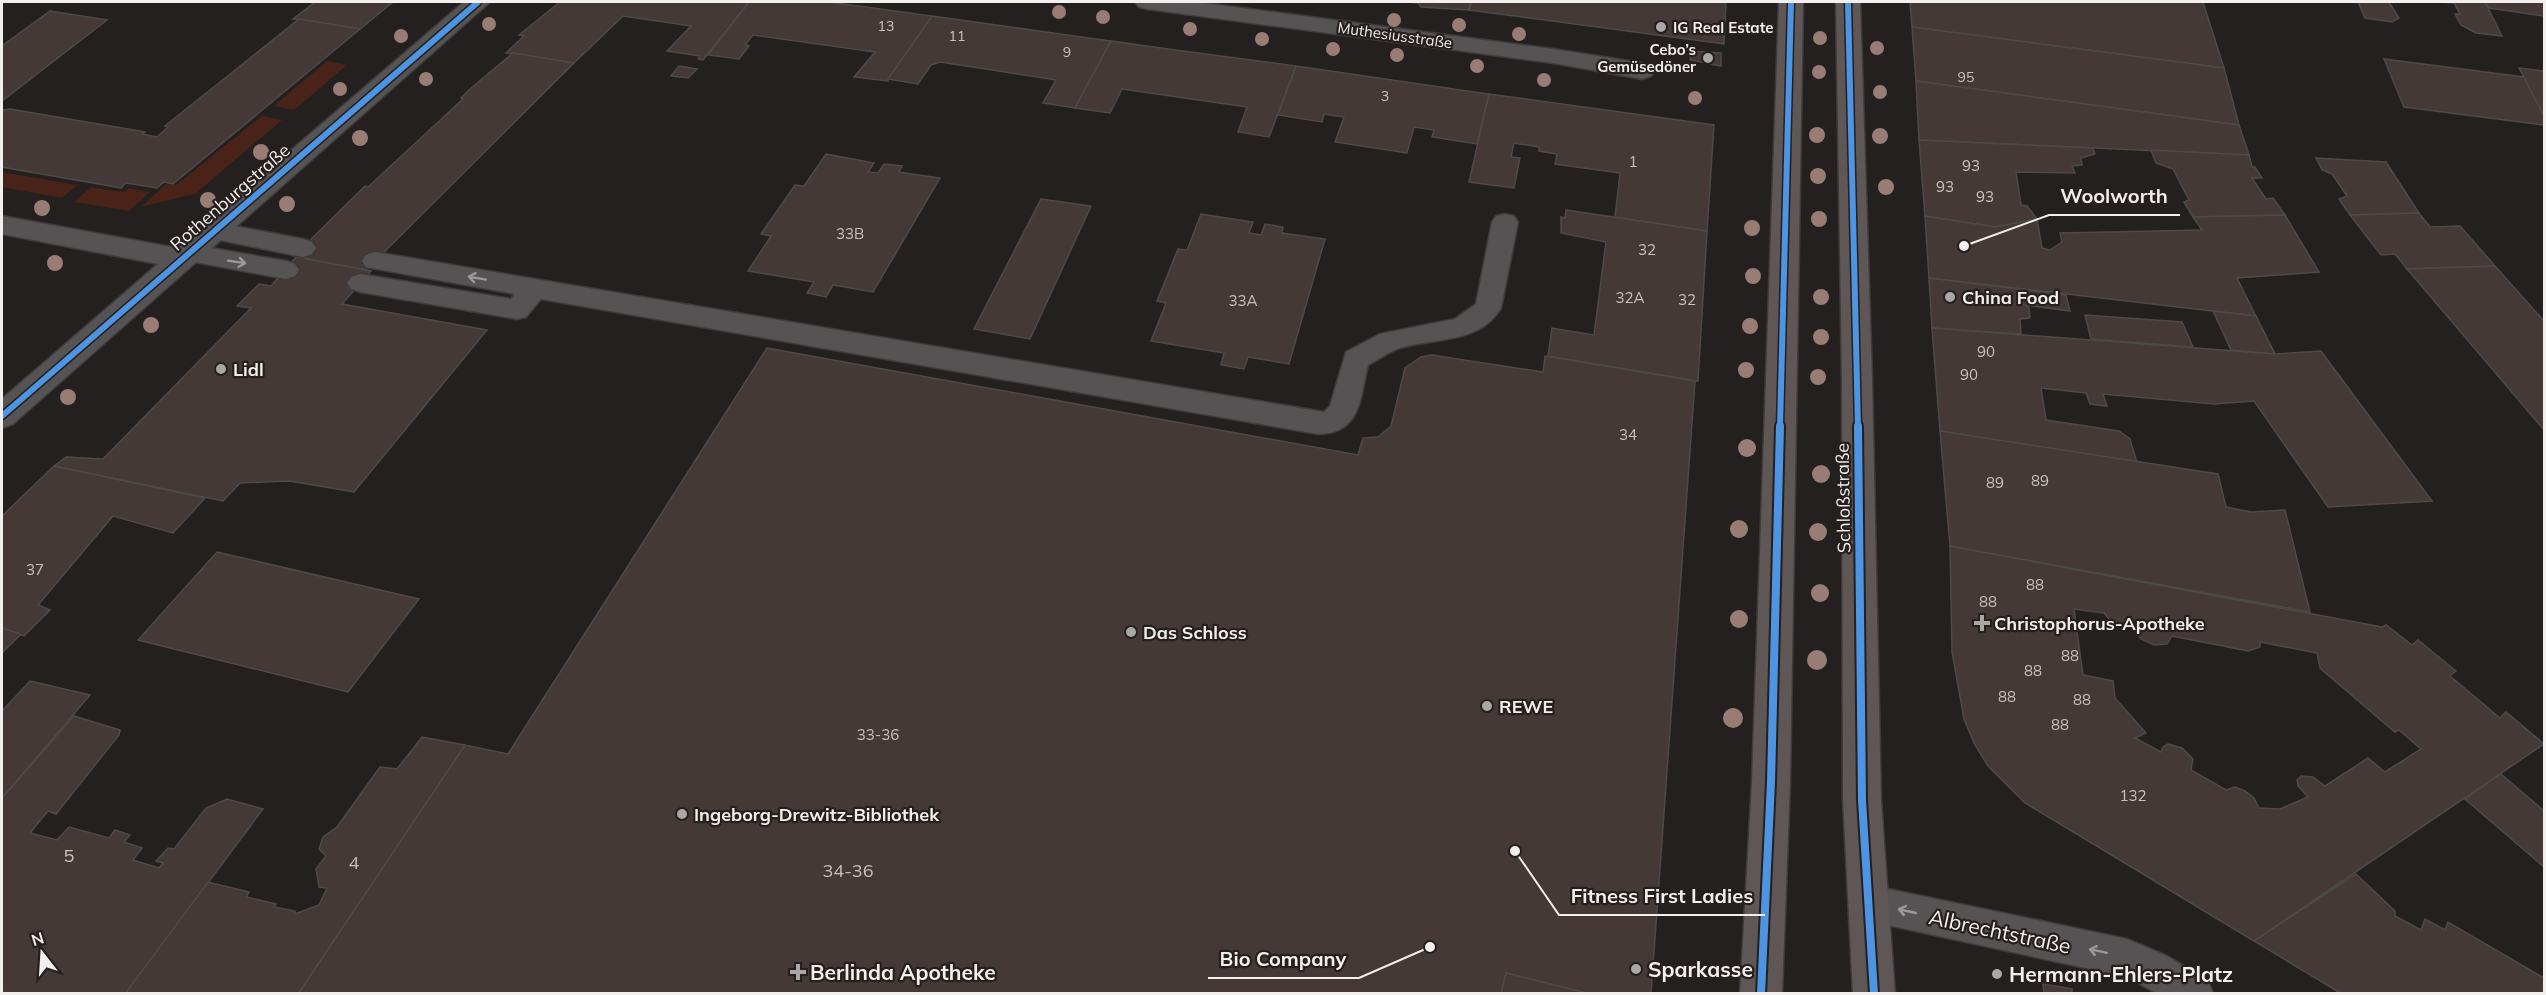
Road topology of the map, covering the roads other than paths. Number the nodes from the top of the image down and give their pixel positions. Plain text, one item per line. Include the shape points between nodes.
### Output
1 (478, 2) edge
2 (1147, 2) edge
3 (1791, 2) edge
4 (1848, 2) edge
5 (1642, 71) dead end
6 (1505, 222) dead end
7 (2, 225) edge
8 (214, 231) junction
9 (303, 248) dead end
10 (185, 256) junction
11 (375, 261) dead end
12 (286, 270) dead end
13 (360, 283) dead end
14 (535, 288) junction
15 (2, 416) edge
16 (1869, 903) junction
17 (1761, 993) edge
18 (1874, 993) edge
19 (2194, 993) edge

1 - 8 street, Rothenburgstraße
2 - 5 street, Muthesiusstraße
3 - 17 street via 1771,782
4 - 16 street, Schloßstraße via 1862,800
6 - 14 lane via 1488,308 1463,327 1390,341 1356,359 1343,411 1331,423
7 - 10 street
8 - 9 lane
8 - 10 street, Rothenburgstraße
10 -> 12 lane
10 - 15 street, Rothenburgstraße
14 -> 11 lane
13 - 14 lane via 517,310
16 - 18 street, Schloßstraße
19 -> 16 lane, Albrechtstraße via 2127,957

